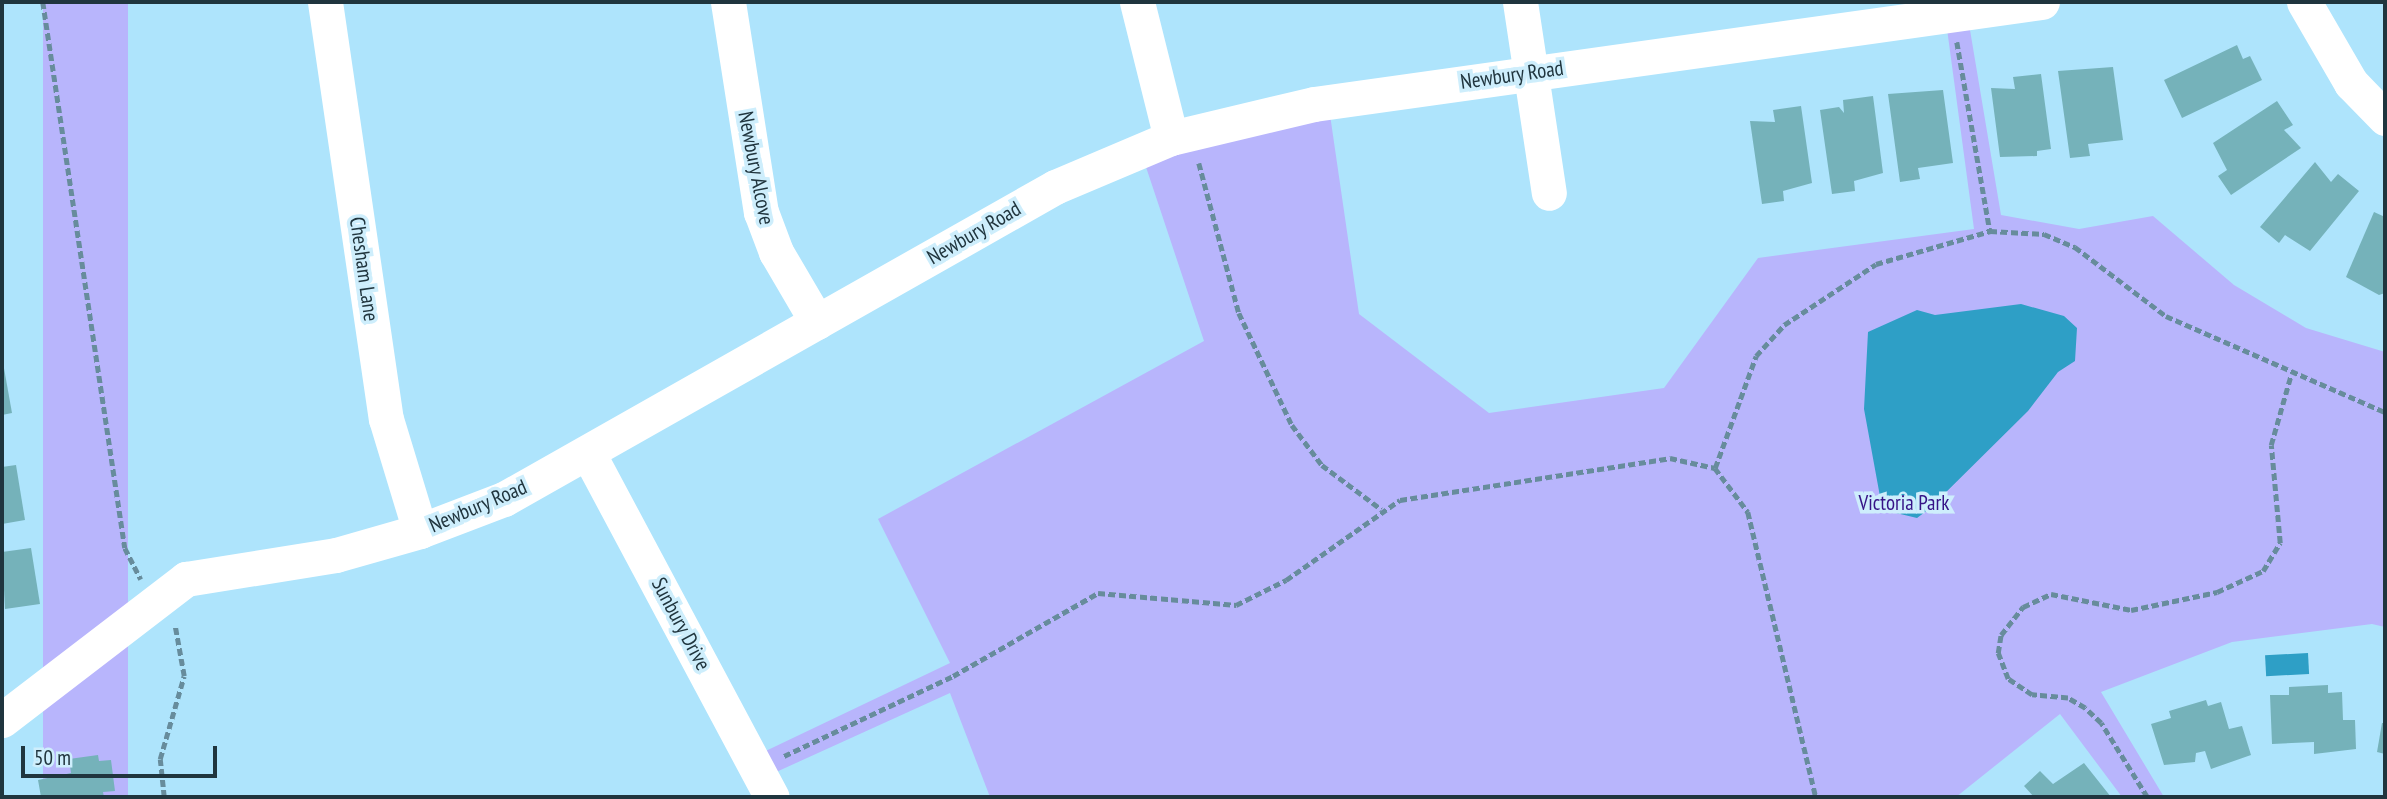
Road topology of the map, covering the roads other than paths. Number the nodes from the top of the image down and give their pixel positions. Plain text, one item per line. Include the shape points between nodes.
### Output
1 (325, 2) edge
2 (728, 2) edge
3 (1137, 2) edge
4 (1520, 2) edge
5 (2042, 2) edge
6 (2304, 2) edge
7 (1935, 10) edge
8 (1530, 72) junction
9 (2385, 118) edge
10 (1181, 135) junction
11 (1549, 193) dead end
12 (817, 322) junction
13 (588, 453) junction
14 (420, 531) junction
15 (2, 720) edge
16 (765, 782) edge

1 - 14 street, Chesham Lane via 386,419
2 - 12 street, Newbury Alcove via 761,212 776,252
3 - 10 street
4 - 8 street
5 - 7 street, Newbury Road
6 - 9 street via 2351,83
7 - 8 street, Newbury Road
8 - 10 street, Newbury Road via 1314,104
8 - 11 street
10 - 12 street, Newbury Road via 1067,181
12 - 13 street, Newbury Road
13 - 14 street, Newbury Road via 503,499
13 - 16 street, Sunbury Drive
14 - 15 street, Newbury Road via 336,555 186,579

